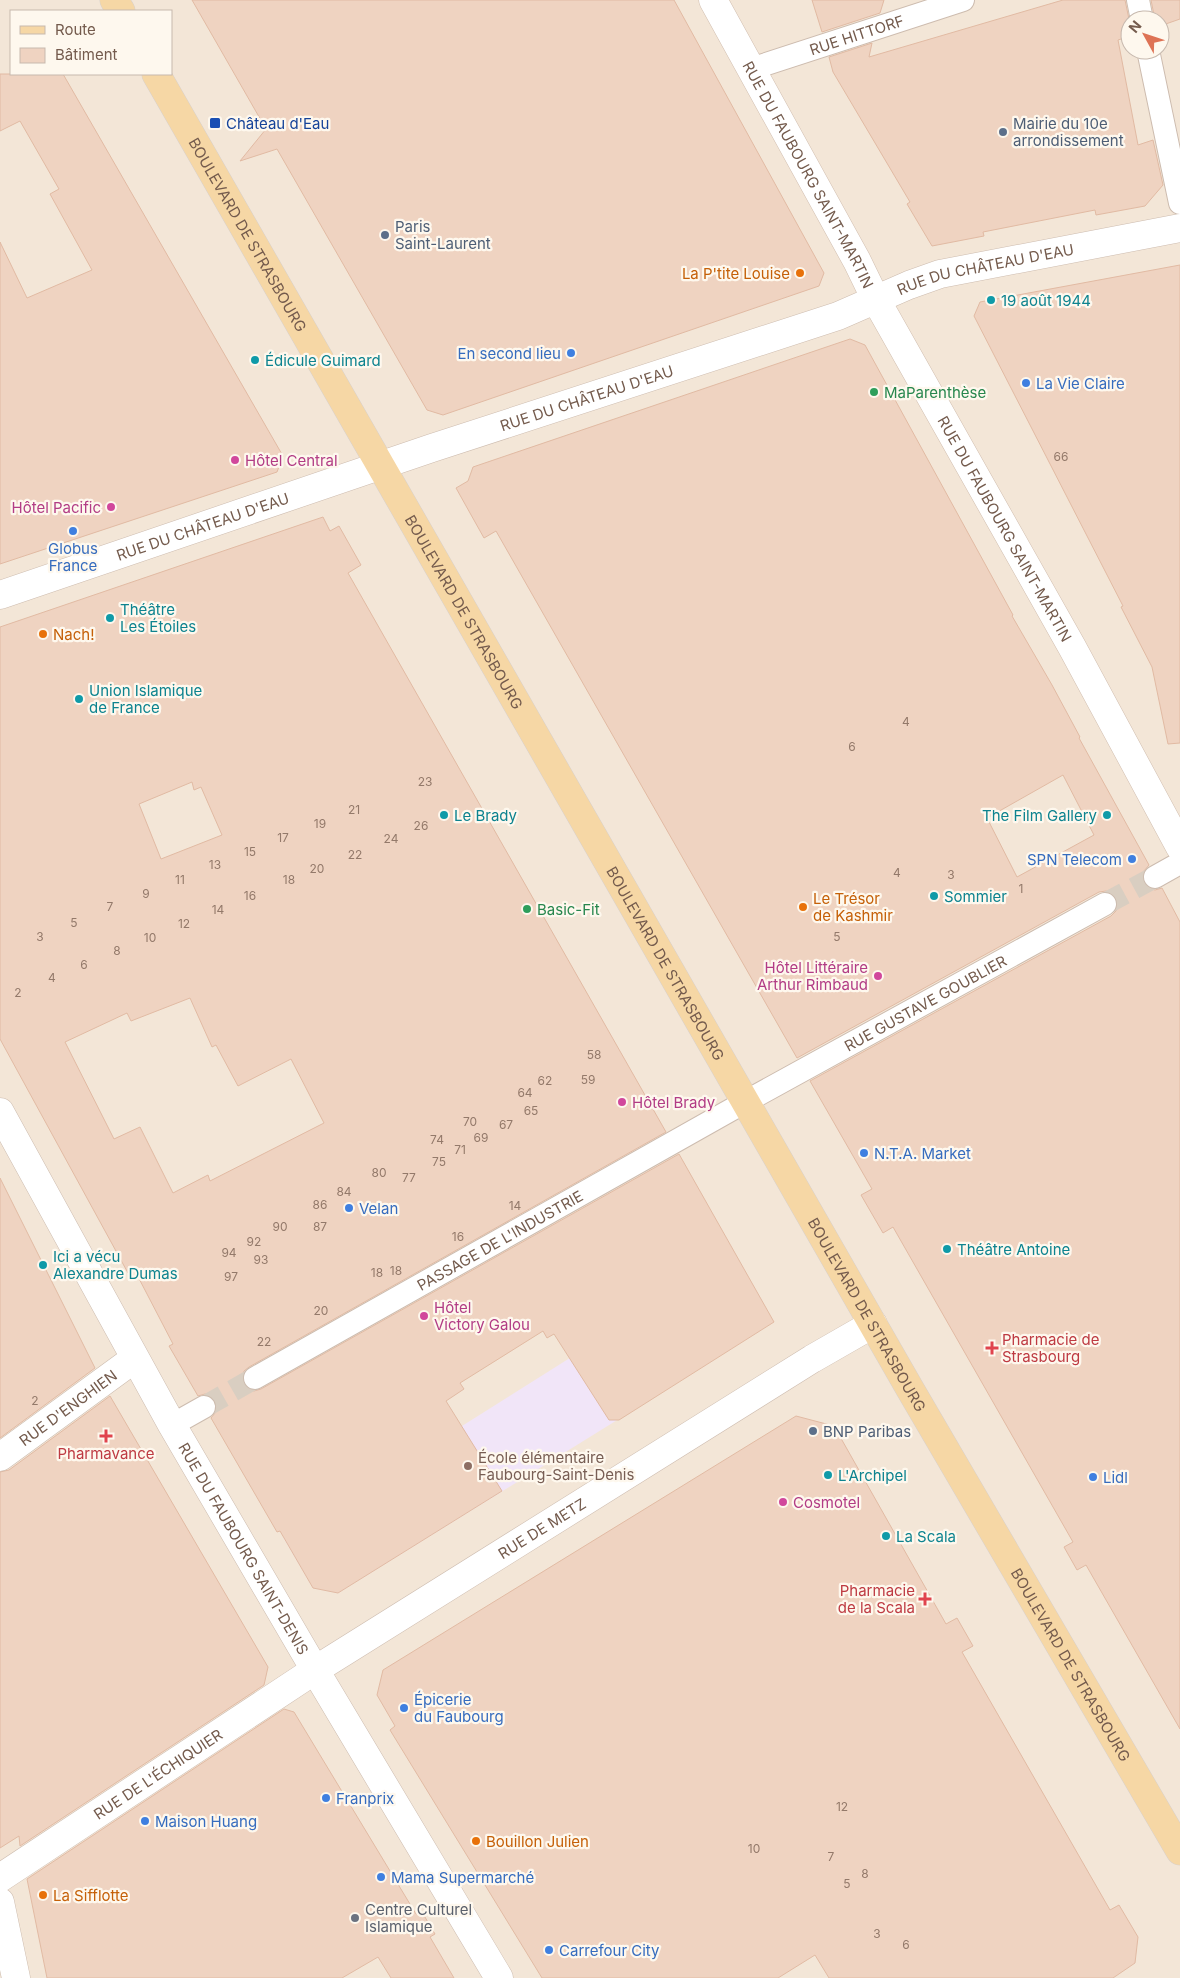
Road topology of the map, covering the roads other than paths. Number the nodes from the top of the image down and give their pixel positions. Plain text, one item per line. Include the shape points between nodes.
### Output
1 (713, 0) edge
2 (963, 0) edge
3 (1150, 60) edge
4 (751, 69) junction
5 (157, 75) edge
6 (1180, 203) edge
7 (1180, 228) edge
8 (875, 298) junction
9 (382, 467) junction
10 (0, 595) edge
11 (1180, 847) edge
12 (1180, 864) edge
13 (1155, 877) tunnel mouth
14 (1105, 904) tunnel mouth
15 (745, 1102) junction
16 (0, 1112) edge
17 (872, 1324) junction
18 (134, 1359) junction
19 (255, 1378) tunnel mouth
20 (204, 1407) tunnel mouth
21 (172, 1425) junction
22 (0, 1457) edge
23 (315, 1670) junction
24 (1180, 1851) edge
25 (0, 1878) edge
26 (0, 1902) edge
27 (16, 1978) edge
28 (499, 1978) edge

1 - 4 street, RUE DU FAUBOURG SAINT-MARTIN
2 - 4 street, RUE HITTORF
3 - 6 street
4 - 8 street, RUE DU FAUBOURG SAINT-MARTIN
5 - 9 main road, BOULEVARD DE STRASBOURG
7 - 8 street, RUE DU CHÂTEAU D'EAU via 940,274
8 - 9 street, RUE DU CHÂTEAU D'EAU via 838,316
8 - 11 street, RUE DU FAUBOURG SAINT-MARTIN via 1072,647
9 - 10 street, RUE DU CHÂTEAU D'EAU
9 - 15 main road, BOULEVARD DE STRASBOURG
12 - 13 street
14 - 15 street, RUE GUSTAVE GOUBLIER
15 - 17 main road, BOULEVARD DE STRASBOURG
15 - 19 street, PASSAGE DE L'INDUSTRIE
16 - 18 street, RUE DU FAUBOURG SAINT-DENIS
17 - 23 street, RUE DE METZ
17 - 24 main road, BOULEVARD DE STRASBOURG
18 - 21 street, RUE DU FAUBOURG SAINT-DENIS
18 - 22 street, RUE D'ENGHIEN
20 - 21 street
21 - 23 street, RUE DU FAUBOURG SAINT-DENIS
23 - 25 street, RUE DE L'ÉCHIQUIER
23 - 28 street, RUE DU FAUBOURG SAINT-DENIS
26 - 27 street

